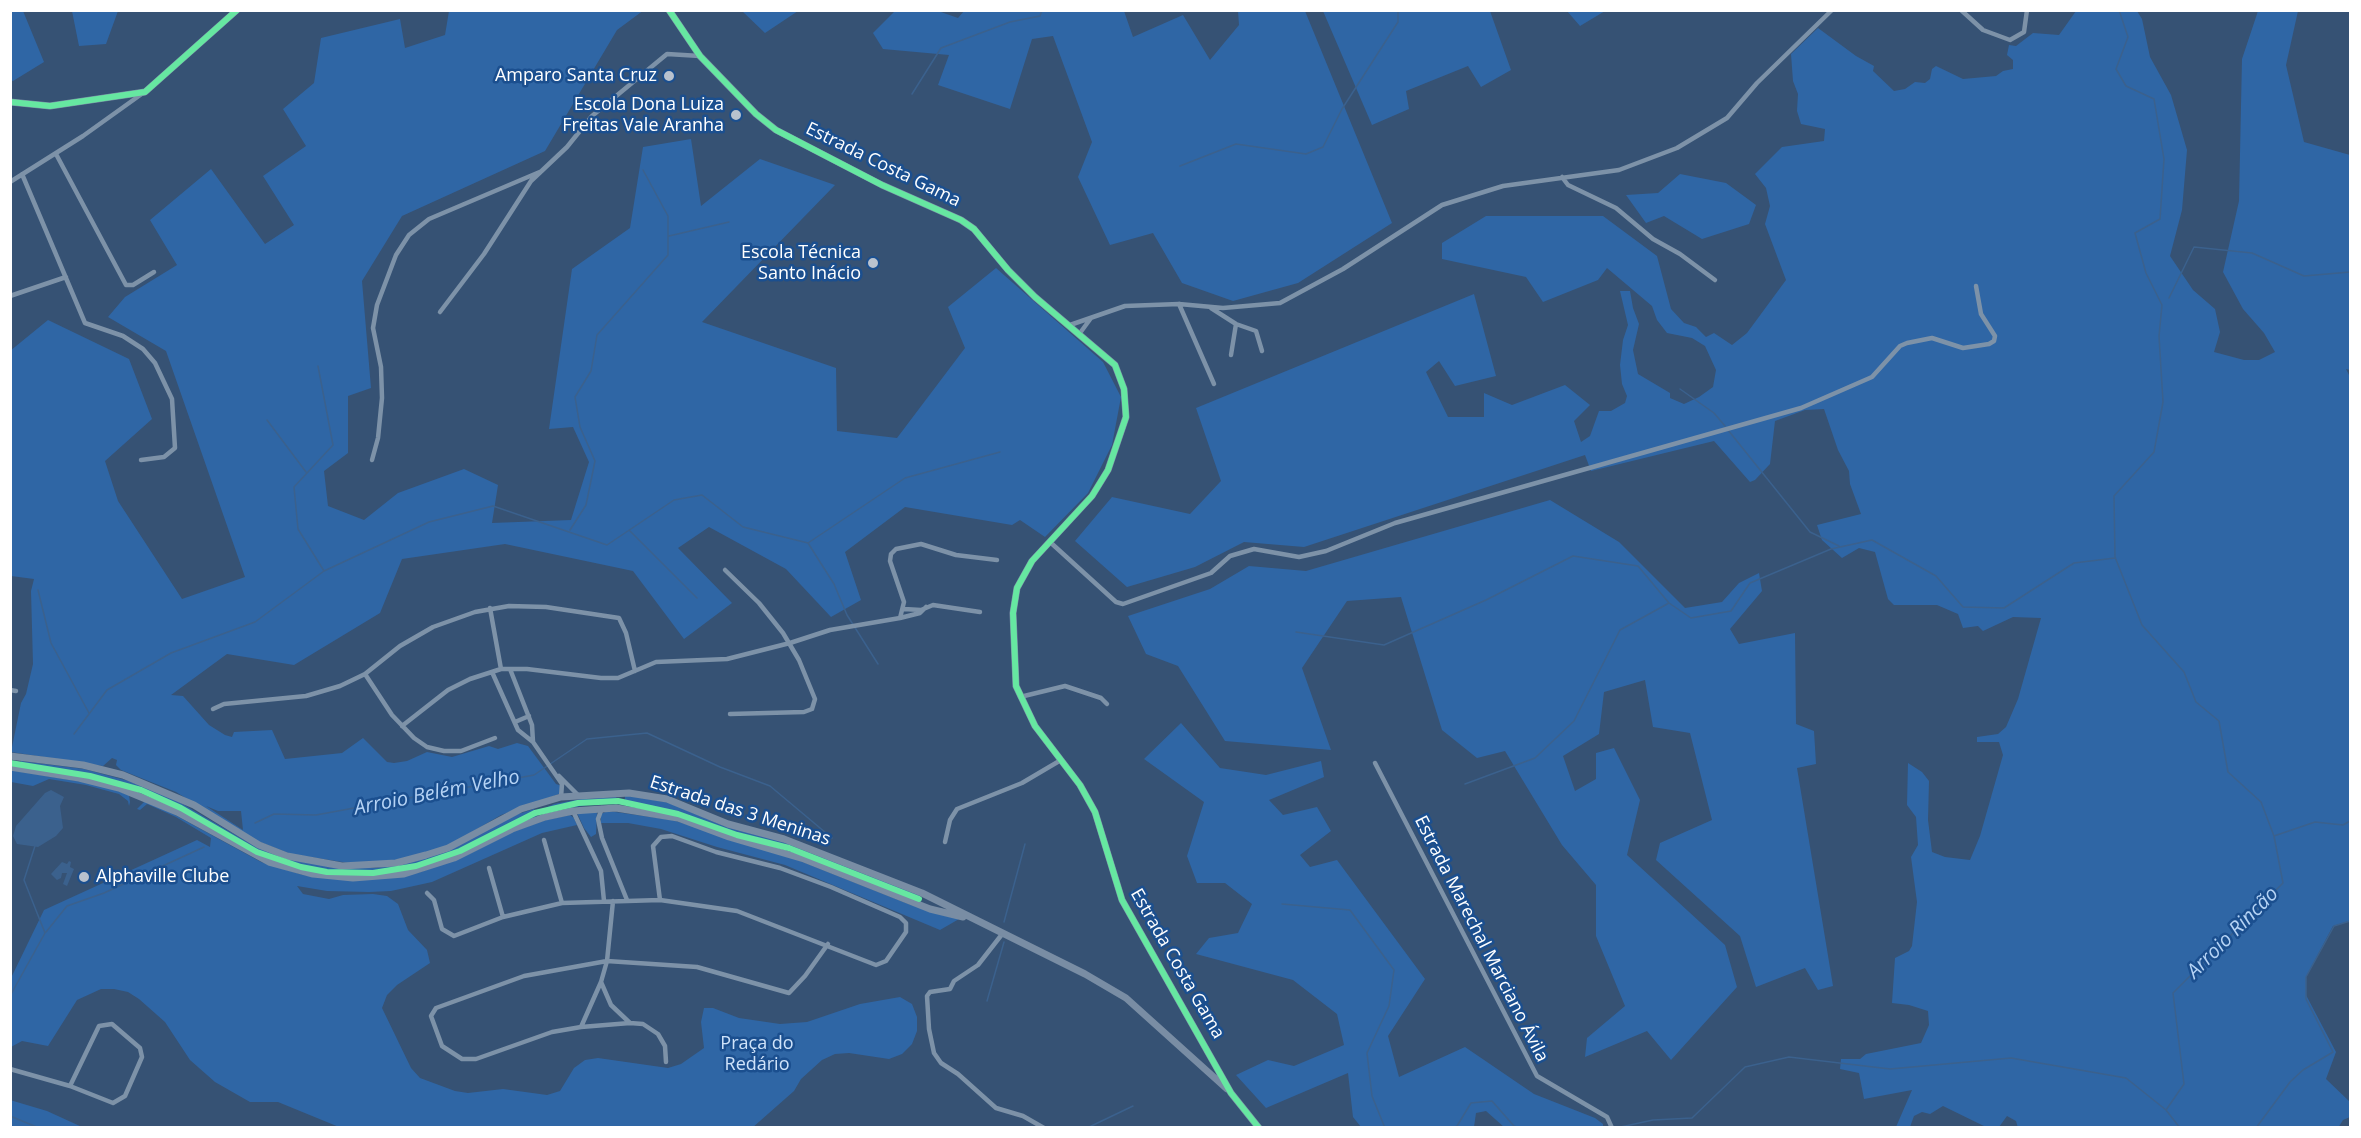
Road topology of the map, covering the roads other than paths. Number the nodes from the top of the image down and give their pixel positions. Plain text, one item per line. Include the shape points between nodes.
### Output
1 (237, 10) edge
2 (669, 10) edge
3 (1832, 10) edge
4 (1961, 10) edge
5 (2027, 10) edge
6 (700, 56) junction
7 (145, 92) junction
8 (10, 102) edge
9 (56, 154) junction
10 (542, 171) junction
11 (22, 174) junction
12 (1562, 177) junction
13 (10, 182) edge
14 (154, 272) dead end
15 (66, 277) junction
16 (1715, 280) dead end
17 (1976, 286) dead end
18 (10, 296) edge
19 (1179, 304) junction
20 (1209, 307) junction
21 (440, 312) dead end
22 (1091, 318) junction
23 (1236, 324) junction
24 (1070, 325) junction
25 (1080, 333) junction
26 (1262, 351) dead end
27 (1231, 355) dead end
28 (1214, 384) dead end
29 (141, 460) dead end
30 (372, 460) dead end
31 (1050, 542) junction
32 (997, 560) dead end
33 (725, 570) dead end
34 (926, 607) junction
35 (490, 609) junction
36 (904, 609) junction
37 (980, 612) dead end
38 (900, 618) junction
39 (790, 643) junction
40 (501, 669) junction
41 (510, 669) junction
42 (635, 671) junction
43 (492, 672) junction
44 (365, 674) junction
45 (1020, 697) junction
46 (1107, 704) dead end
47 (213, 709) dead end
48 (730, 714) dead end
49 (529, 716) junction
50 (515, 722) junction
51 (402, 726) junction
52 (495, 738) dead end
53 (533, 742) junction
54 (14, 756) edge
55 (1061, 760) junction
56 (1375, 763) dead end
57 (14, 768) edge
58 (557, 774) junction
59 (615, 792) junction
60 (578, 795) junction
61 (561, 797) junction
62 (546, 800) junction
63 (602, 808) junction
64 (616, 808) junction
65 (573, 811) junction
66 (546, 817) junction
67 (602, 838) junction
68 (544, 840) dead end
69 (590, 842) junction
70 (945, 842) dead end
71 (489, 868) dead end
72 (428, 893) dead end
73 (613, 900) junction
74 (627, 900) junction
75 (660, 900) junction
76 (604, 901) junction
77 (562, 903) junction
78 (503, 917) junction
79 (980, 921) junction
80 (1003, 932) junction
81 (828, 944) junction
82 (607, 961) junction
83 (601, 982) junction
84 (630, 1023) junction
85 (581, 1027) junction
86 (1210, 1053) junction
87 (1196, 1060) junction
88 (666, 1062) dead end
89 (10, 1069) edge
90 (70, 1086) junction
91 (1232, 1093) junction
92 (1044, 1128) edge
93 (1259, 1128) edge
94 (1612, 1128) edge

1 - 7 main road
2 - 6 main road, Estrada Costa Gama
3 - 12 street via 1717,124 1677,148 1619,170
4 - 5 street via 1983,30 2010,40 2024,32
6 - 10 street via 672,53 661,57 592,116
6 - 24 main road, Estrada Costa Gama via 776,130 974,229 1029,290
7 - 8 main road via 50,106
7 - 9 street
9 - 11 street
9 - 14 street via 126,285
10 - 21 street via 531,181 484,254
10 - 30 street via 429,219 409,235 396,255 377,305 373,328 382,398
11 - 13 street
11 - 15 street
12 - 16 street via 1568,185 1616,208 1653,240
12 - 20 street via 1503,186 1442,205 1343,269 1280,303
15 - 18 street
15 - 29 street via 85,322 123,336 143,349 155,363 172,399 175,448 164,457
17 - 31 street via 1981,314 1995,336 1989,344 1963,348 1933,338 1907,343 1872,378 1801,408 1395,523 1326,551 1299,556 1254,549 1229,556 1211,573 1123,604 1116,602
19 - 20 street
19 - 22 street via 1125,306
19 - 28 street
20 - 23 street
22 - 24 street
22 - 25 street
23 - 26 street via 1256,331
23 - 27 street
24 - 25 main road, Estrada Costa Gama
25 - 31 main road, Estrada Costa Gama via 1115,365 1124,389 1126,417 1118,446 1100,483
31 - 45 main road, Estrada Costa Gama via 1020,580 1015,596 1013,668
32 - 36 street via 956,555 921,544 896,549 890,561
33 - 39 street via 759,603
34 - 36 street
34 - 37 street via 933,604
34 - 38 street via 920,613
35 - 40 street
35 - 42 street via 534,606 614,616 624,627
35 - 44 street via 453,618 424,631
36 - 38 street
38 - 39 street via 830,630
39 - 42 street via 720,660 667,660
39 - 48 street via 815,699 812,709
40 - 41 street
40 - 43 street
41 - 42 street via 610,678
41 - 49 street
43 - 50 street
43 - 51 street via 448,690
44 - 47 street via 315,694 224,704
44 - 51 street
45 - 46 street via 1065,686 1101,698
45 - 55 main road, Estrada Costa Gama via 1035,726
49 - 50 street
49 - 53 street
50 - 53 street via 518,730
51 - 52 street via 418,742 444,751 461,751
53 - 58 street
54 - 57 main road
54 - 62 main road, Estrada das 3 Meninas via 123,775 194,805 259,845 305,860 342,866 396,863 426,855
55 - 70 street via 1022,783 957,809
55 - 86 main road, Estrada Costa Gama via 1095,812 1122,900
56 - 94 street, Estrada Marechal Marciano Ávila via 1537,1076 1607,1117
57 - 66 main road, Estrada das 3 Meninas via 119,788 177,812 269,862 337,877 390,876 429,867
58 - 60 street
58 - 61 street via 563,789
59 - 60 main road, Estrada das 3 Meninas
59 - 64 main road via 621,802
59 - 79 main road, Estrada das 3 Meninas via 667,799 728,824 784,839 922,893
60 - 61 main road, Estrada das 3 Meninas
61 - 62 main road, Estrada das 3 Meninas
62 - 66 main road via 540,809
63 - 64 main road, Estrada das 3 Meninas
63 - 65 main road, Estrada das 3 Meninas
63 - 67 street via 598,819
64 - 79 main road, Estrada das 3 Meninas via 678,818 804,859 930,909
65 - 66 main road, Estrada das 3 Meninas
65 - 69 street
67 - 69 street
67 - 74 street
68 - 77 street
69 - 76 street via 601,871
71 - 78 street
72 - 78 street via 434,900 442,929 450,936
73 - 74 street
73 - 76 street
73 - 82 street
74 - 75 street
75 - 81 street via 715,905
75 - 81 street via 653,846 660,837 672,836 800,875 906,923 906,932 881,963 872,964
76 - 77 street
77 - 78 street
79 - 80 main road, Estrada das 3 Meninas
80 - 87 main road, Estrada das 3 Meninas via 1126,998
80 - 92 street via 978,965 954,981 950,989 927,996 934,1053 996,1108
81 - 82 street via 794,990 784,993 697,967
82 - 83 street
82 - 85 street via 524,976 436,1008 431,1016 442,1046 454,1056 468,1059 539,1035
83 - 84 street via 611,1005
83 - 85 street
84 - 85 street
84 - 88 street via 656,1031 665,1046
86 - 87 main road
86 - 91 main road, Estrada Costa Gama
87 - 91 main road, Estrada das 3 Meninas
89 - 90 street
90 - 90 street via 118,1102 125,1096 142,1057 140,1048 112,1024 103,1023 90,1041
91 - 93 main road, Estrada Costa Gama

